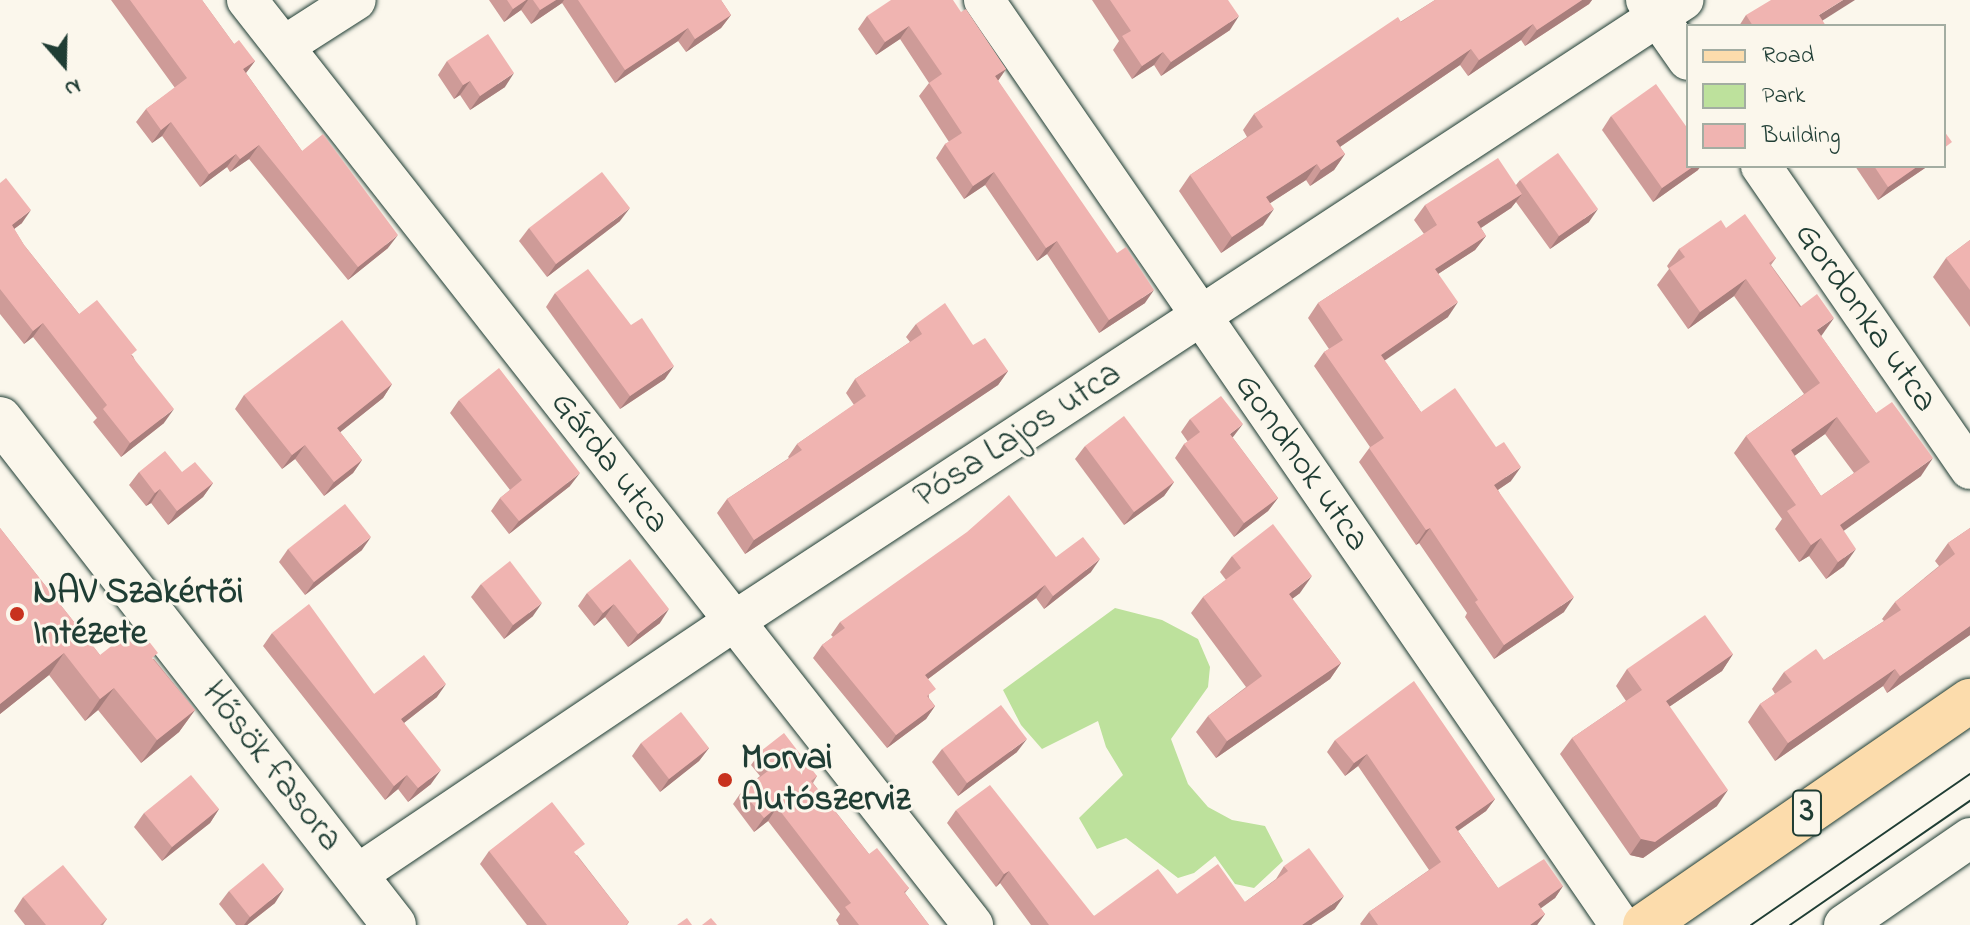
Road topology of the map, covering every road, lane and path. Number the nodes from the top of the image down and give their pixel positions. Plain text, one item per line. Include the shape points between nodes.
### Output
1 (247, 0) edge
2 (356, 0) edge
3 (984, 0) edge
4 (1662, 6) edge
5 (284, 46) junction
6 (1686, 56) edge
7 (1762, 168) edge
8 (1201, 319) junction
9 (0, 419) edge
10 (1970, 469) edge
11 (733, 622) junction
12 (1970, 701) edge
13 (1970, 838) edge
14 (355, 876) junction
15 (394, 925) edge
16 (973, 925) edge
17 (1620, 925) edge
18 (1645, 925) edge
19 (1844, 925) edge

1 - 5 street, Gárda utca
2 - 5 street
3 - 8 street, Gondnok utca
4 - 6 street
4 - 8 street, Pósa Lajos utca
5 - 11 street, Gárda utca
7 - 10 street, Gordonka utca
8 - 11 street, Pósa Lajos utca
8 - 17 street, Gondnok utca
9 - 14 street, Hősök fasora
11 - 14 street, Pósa Lajos utca
11 - 16 street, Gárda utca
12 - 18 main road, 3
13 - 19 street
14 - 15 street, Hősök fasora

